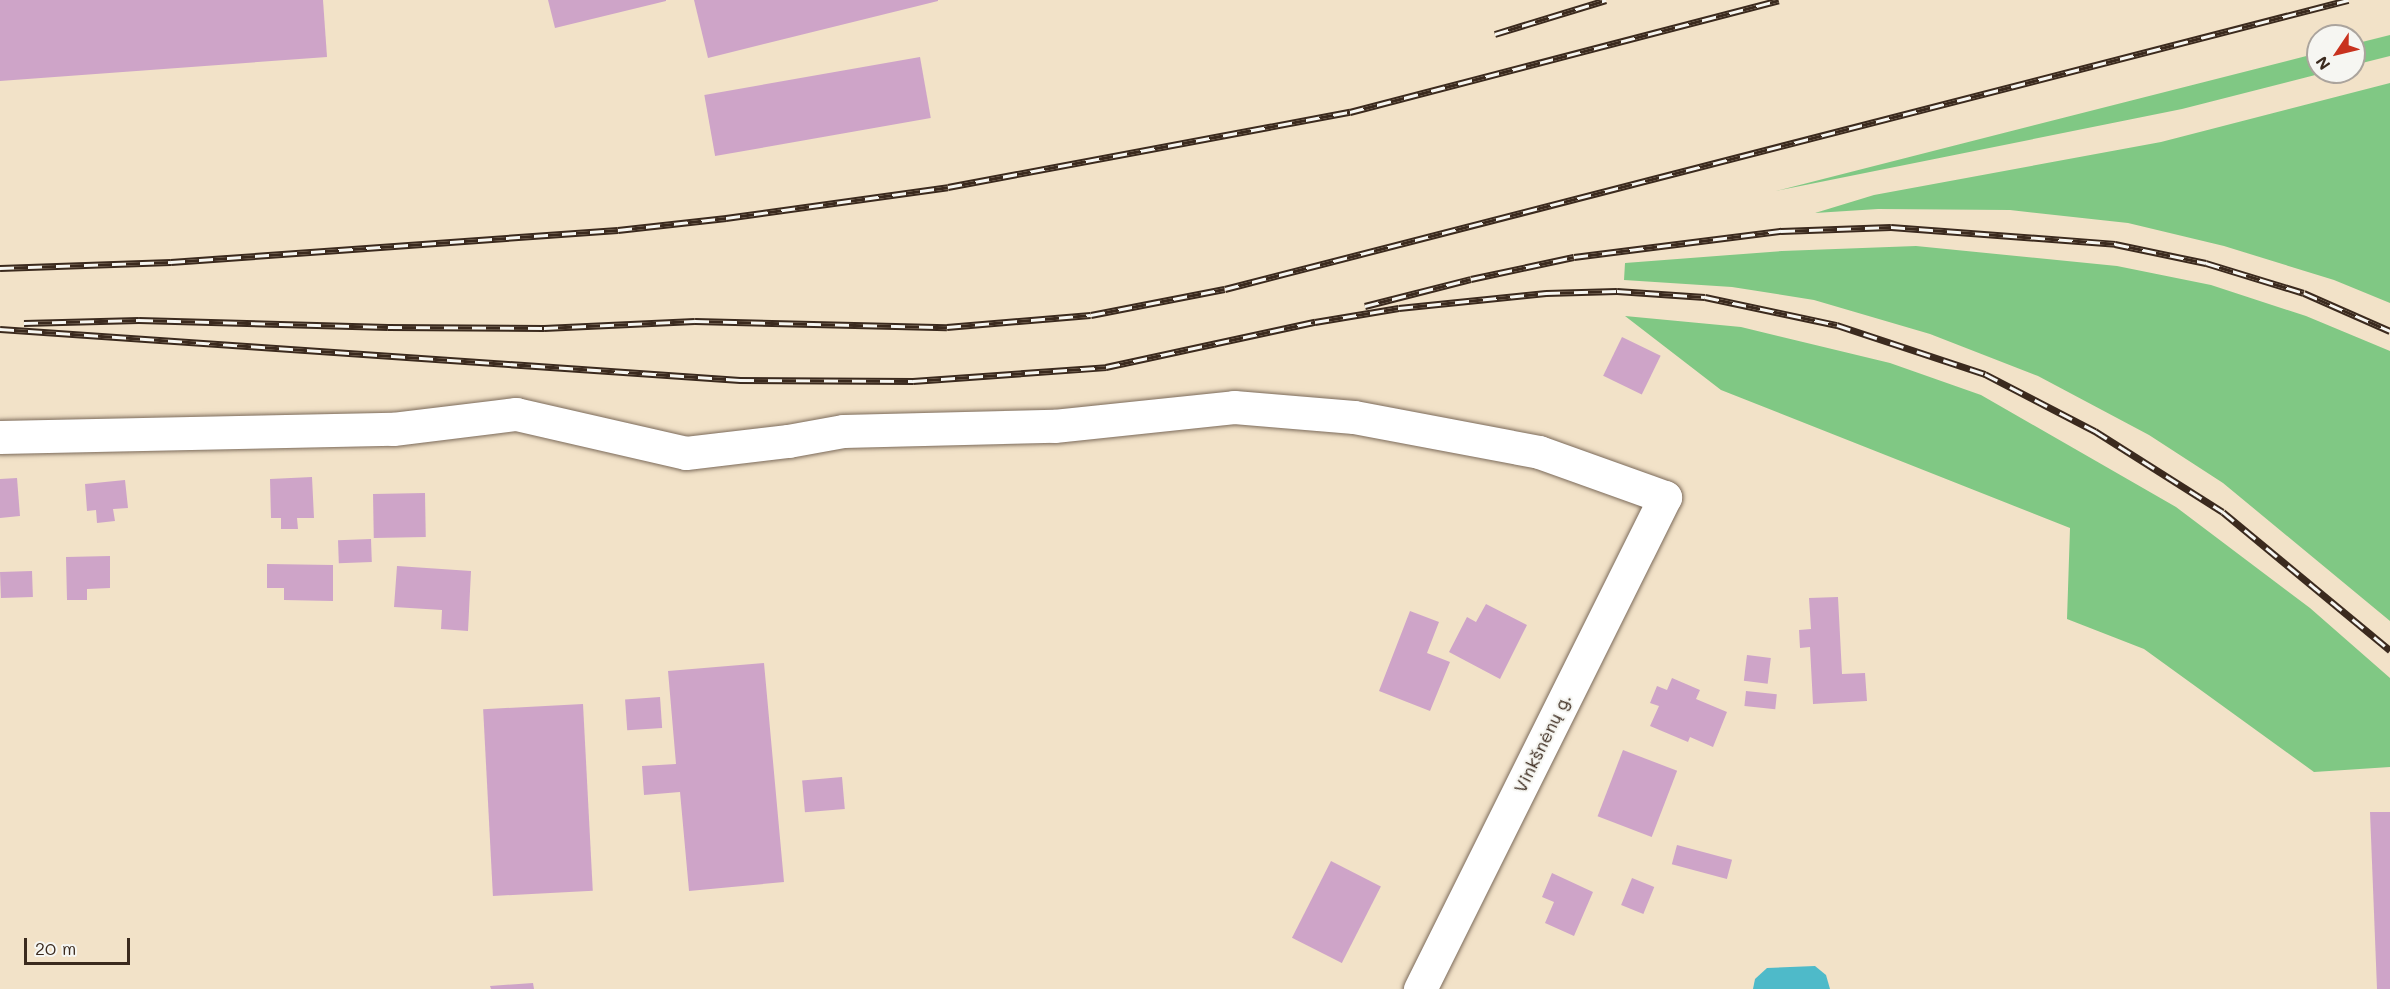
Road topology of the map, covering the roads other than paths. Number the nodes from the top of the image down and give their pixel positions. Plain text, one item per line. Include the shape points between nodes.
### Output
1 (0, 436) edge
2 (1420, 989) edge

1 - 2 street, Vinkšnėnų g. via 393,429 516,414 686,453 843,431 1054,426 1234,406 1354,417 1539,452 1665,497

